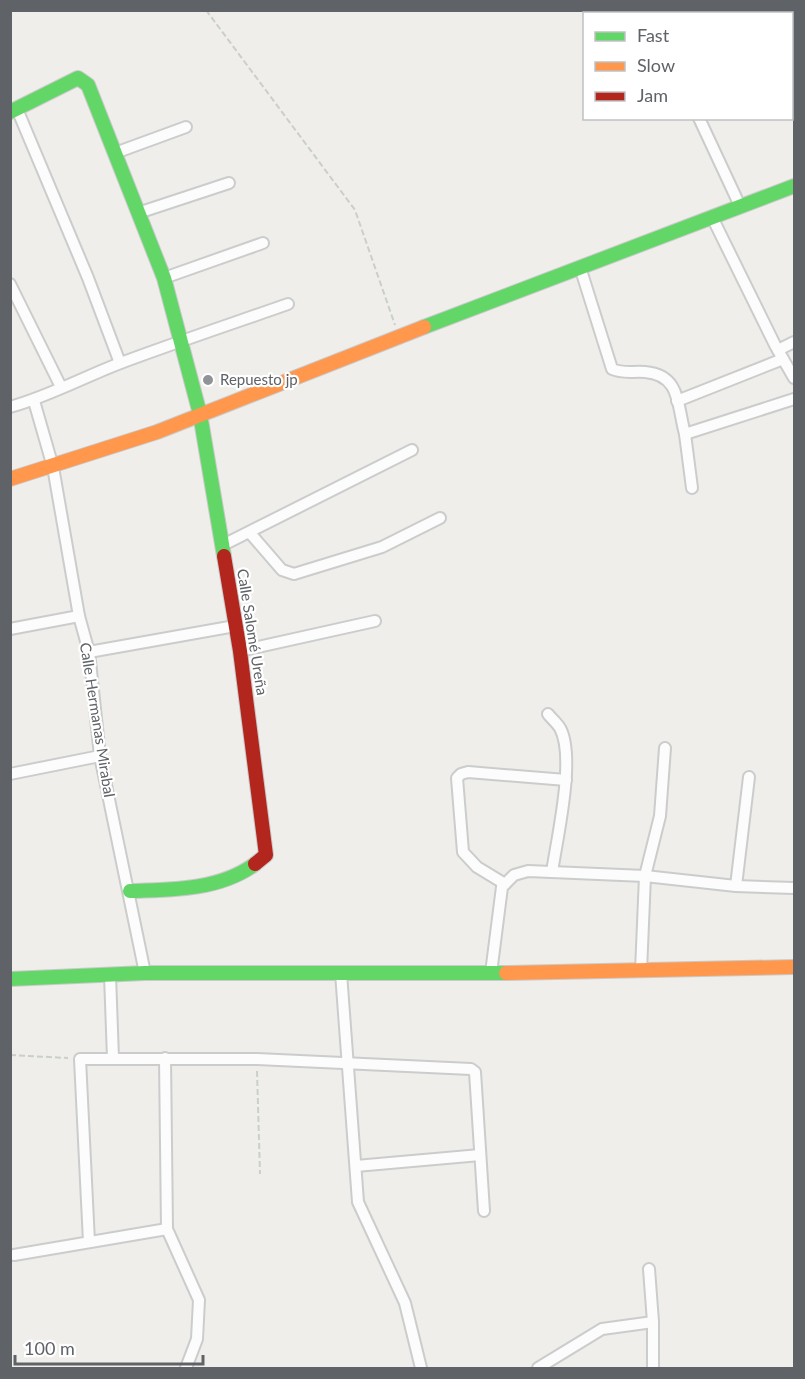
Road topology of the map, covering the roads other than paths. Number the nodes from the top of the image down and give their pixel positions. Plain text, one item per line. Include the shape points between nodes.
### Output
1 (14, 111) edge
2 (700, 120) edge
3 (186, 127) dead end
4 (115, 153) junction
5 (229, 183) dead end
6 (795, 186) edge
7 (740, 206) junction
8 (138, 213) junction
9 (712, 217) junction
10 (262, 243) dead end
11 (580, 267) junction
12 (164, 278) junction
13 (10, 284) edge
14 (288, 304) dead end
15 (182, 342) junction
16 (795, 342) edge
17 (781, 355) junction
18 (120, 363) junction
19 (795, 378) edge
20 (61, 387) junction
21 (795, 399) edge
22 (34, 401) junction
23 (677, 401) junction
24 (10, 407) edge
25 (200, 414) junction
26 (685, 434) junction
27 (411, 450) dead end
28 (53, 467) junction
29 (10, 478) edge
30 (692, 488) dead end
31 (440, 518) dead end
32 (249, 533) junction
33 (223, 545) junction
34 (79, 616) junction
35 (375, 621) dead end
36 (235, 626) junction
37 (10, 629) edge
38 (240, 651) junction
39 (89, 652) junction
40 (548, 714) dead end
41 (665, 748) dead end
42 (100, 756) junction
43 (10, 774) edge
44 (749, 777) dead end
45 (566, 780) junction
46 (552, 872) junction
47 (645, 876) junction
48 (505, 884) junction
49 (736, 886) junction
50 (795, 888) edge
51 (129, 891) junction
52 (795, 967) edge
53 (641, 971) junction
54 (145, 972) junction
55 (341, 973) junction
56 (490, 973) junction
57 (110, 975) junction
58 (10, 979) edge
59 (113, 1058) junction
60 (165, 1058) junction
61 (348, 1062) junction
62 (480, 1155) junction
63 (356, 1166) junction
64 (484, 1211) dead end
65 (167, 1229) junction
66 (89, 1242) junction
67 (14, 1255) dead end
68 (649, 1269) dead end
69 (653, 1322) junction
70 (186, 1368) edge
71 (421, 1368) edge
72 (538, 1368) edge
73 (653, 1368) edge

1 - 4 street, Calle Salomé Ureña via 78,78 88,85
1 - 18 street via 88,278
2 - 7 street
3 - 4 street
4 - 8 street, Calle Salomé Ureña
5 - 8 street
6 - 7 street
7 - 9 street
8 - 12 street, Calle Salomé Ureña
9 - 11 street
9 - 17 street
10 - 12 street
11 - 23 street via 612,369 621,373 659,373 670,381
11 - 25 street
12 - 15 street, Calle Salomé Ureña
13 - 20 street
14 - 15 street
15 - 18 street
15 - 25 street, Calle Salomé Ureña
16 - 17 street
17 - 19 street
17 - 23 street
18 - 20 street
20 - 22 street
21 - 26 street
22 - 24 street
22 - 28 street, Calle Hermanas Mirabal
23 - 26 street
25 - 28 street
25 - 33 street, Calle Salomé Ureña
26 - 30 street
27 - 32 street
28 - 29 street
28 - 34 street, Calle Hermanas Mirabal
31 - 32 street via 382,547 294,574 282,570
32 - 33 street
33 - 36 street, Calle Salomé Ureña
34 - 37 street
34 - 39 street, Calle Hermanas Mirabal
35 - 38 street
36 - 38 street, Calle Salomé Ureña
36 - 39 street
38 - 51 street, Calle Salomé Ureña via 266,855 234,875 181,890
39 - 42 street, Calle Hermanas Mirabal
40 - 45 street via 560,729 564,743
41 - 47 street via 660,816
42 - 43 street
42 - 51 street, Calle Hermanas Mirabal
44 - 49 street
45 - 46 street
45 - 48 street via 468,772 457,778 463,852 477,867
46 - 47 street
46 - 48 street via 528,871 514,875
47 - 49 street
47 - 53 street
48 - 56 street
49 - 50 street
51 - 54 street, Calle Hermanas Mirabal
52 - 53 street
53 - 56 street
54 - 55 street
54 - 57 street
55 - 56 street
55 - 61 street
57 - 58 street
57 - 59 street
59 - 60 street
59 - 66 street via 80,1059
60 - 61 street
60 - 65 street
61 - 62 street via 471,1069 475,1072
61 - 63 street
62 - 63 street
62 - 64 street
63 - 71 street via 358,1202 405,1303
65 - 66 street
65 - 70 street via 199,1300 197,1339
66 - 67 street
68 - 69 street
69 - 72 street via 602,1329
69 - 73 street

